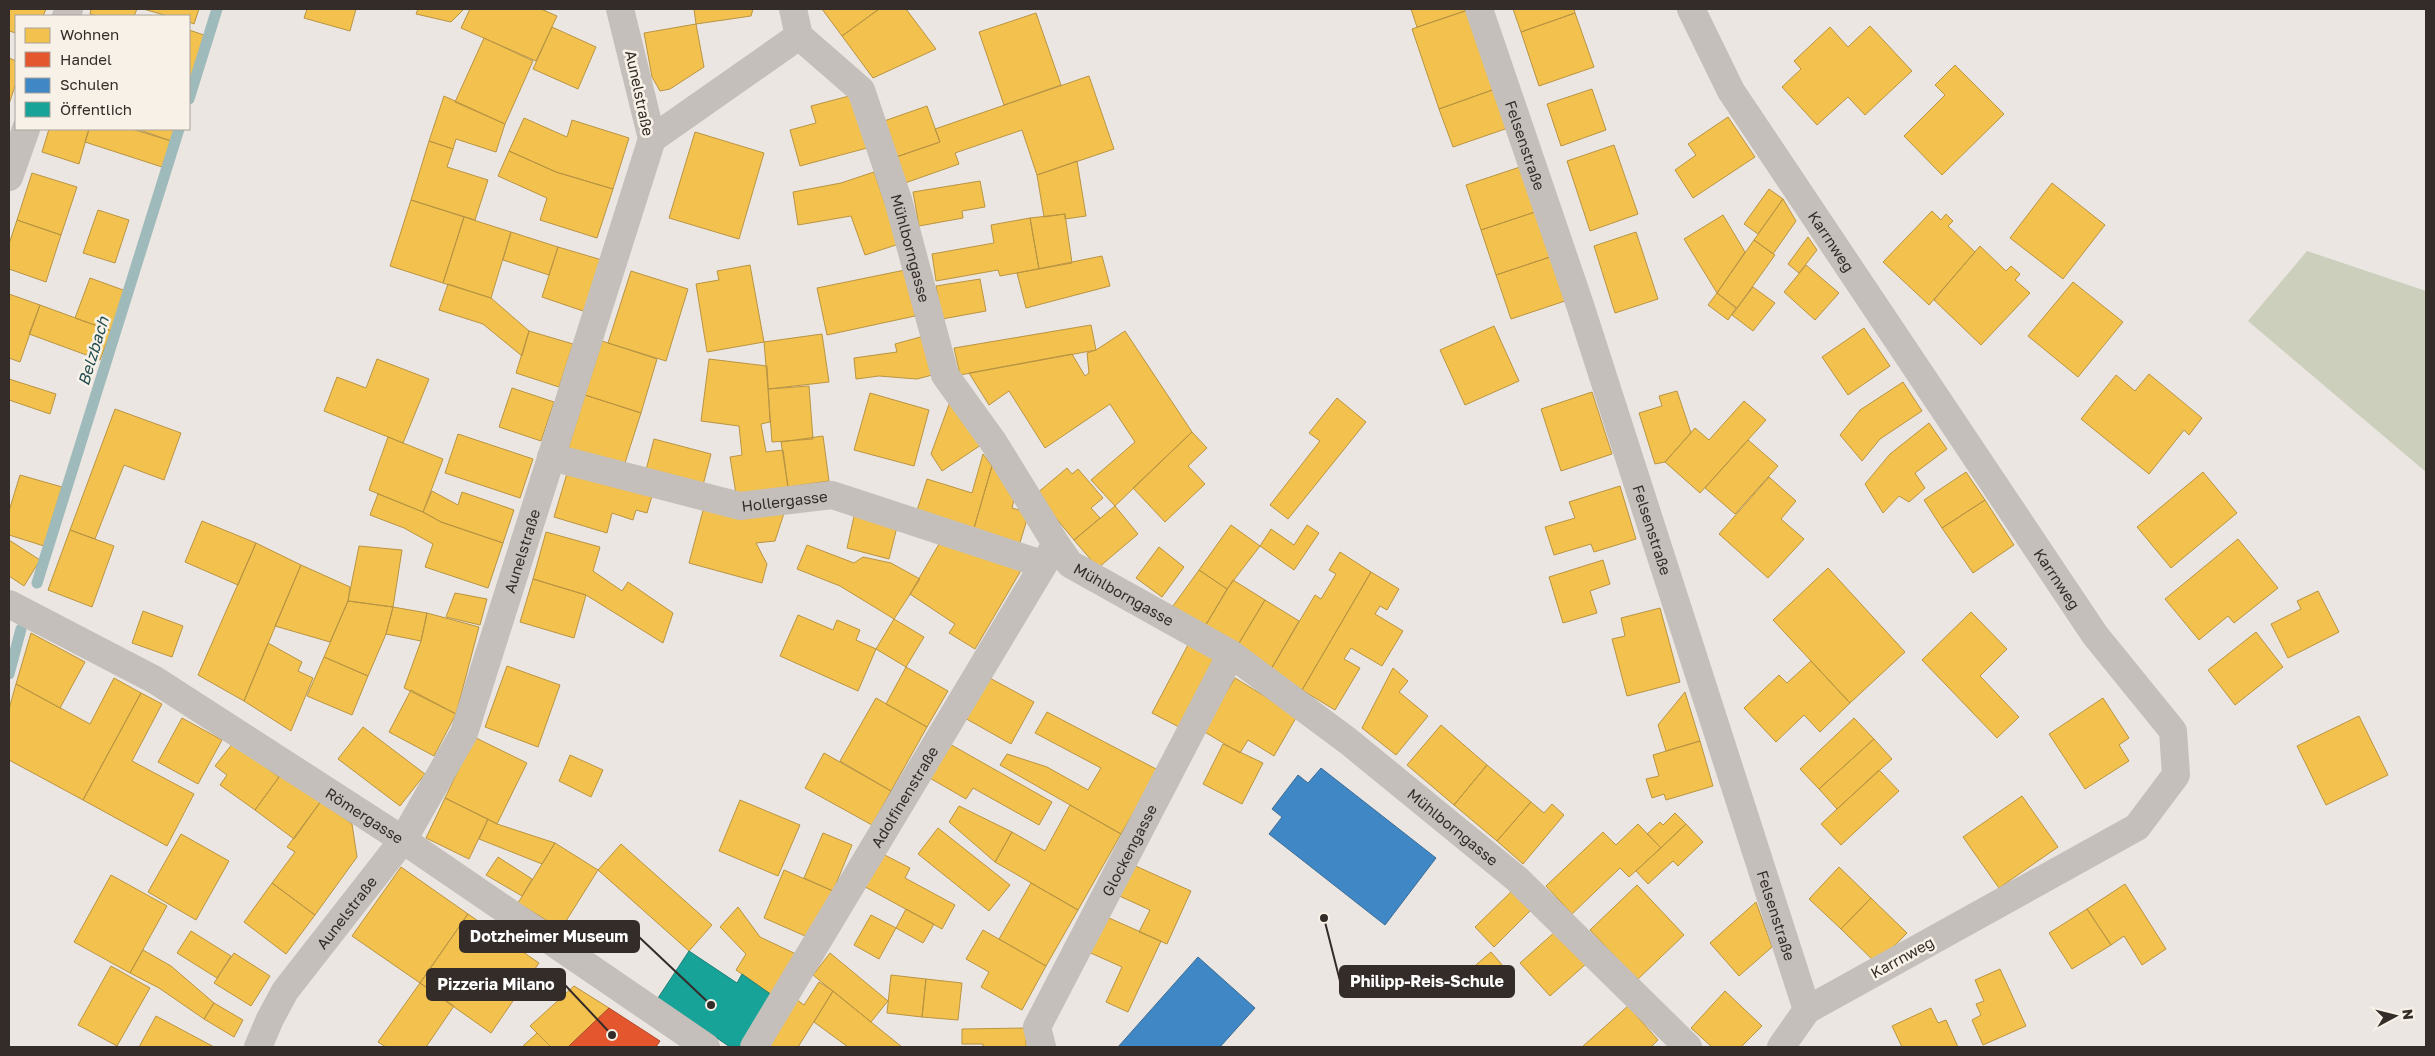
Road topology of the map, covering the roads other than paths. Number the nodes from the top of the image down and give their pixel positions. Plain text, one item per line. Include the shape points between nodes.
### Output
1 (620, 9) edge
2 (793, 9) edge
3 (1479, 9) edge
4 (1691, 9) edge
5 (799, 36) junction
6 (26, 130) edge
7 (652, 139) junction
8 (9, 177) edge
9 (551, 457) junction
10 (1049, 554) junction
11 (9, 604) edge
12 (1231, 654) junction
13 (403, 840) junction
14 (1807, 1010) junction
15 (258, 1047) edge
16 (706, 1047) edge
17 (754, 1047) edge
18 (1042, 1047) edge
19 (1688, 1047) edge
20 (1781, 1047) edge

1 - 7 street, Aunelstraße
2 - 5 street
3 - 14 street, Felsenstraße via 1584,314
4 - 14 street, Karrnweg via 1731,91 1753,124 2095,636 2173,731 2176,775 2137,827
5 - 7 street
5 - 10 street, Mühlborngasse via 861,90 898,200 946,375 994,443
6 - 8 street
7 - 9 street, Aunelstraße
9 - 10 street, Hollergasse via 740,506 832,495
9 - 13 street, Aunelstraße via 464,733
10 - 12 street, Mühlborngasse
10 - 17 street, Adolfinenstraße
11 - 13 street, Römergasse via 155,680
12 - 18 street, Glockengasse via 1037,1027
12 - 19 street, Mühlborngasse via 1348,741 1517,879
13 - 15 street, Aunelstraße via 285,991
13 - 16 street, Römergasse
14 - 20 street

